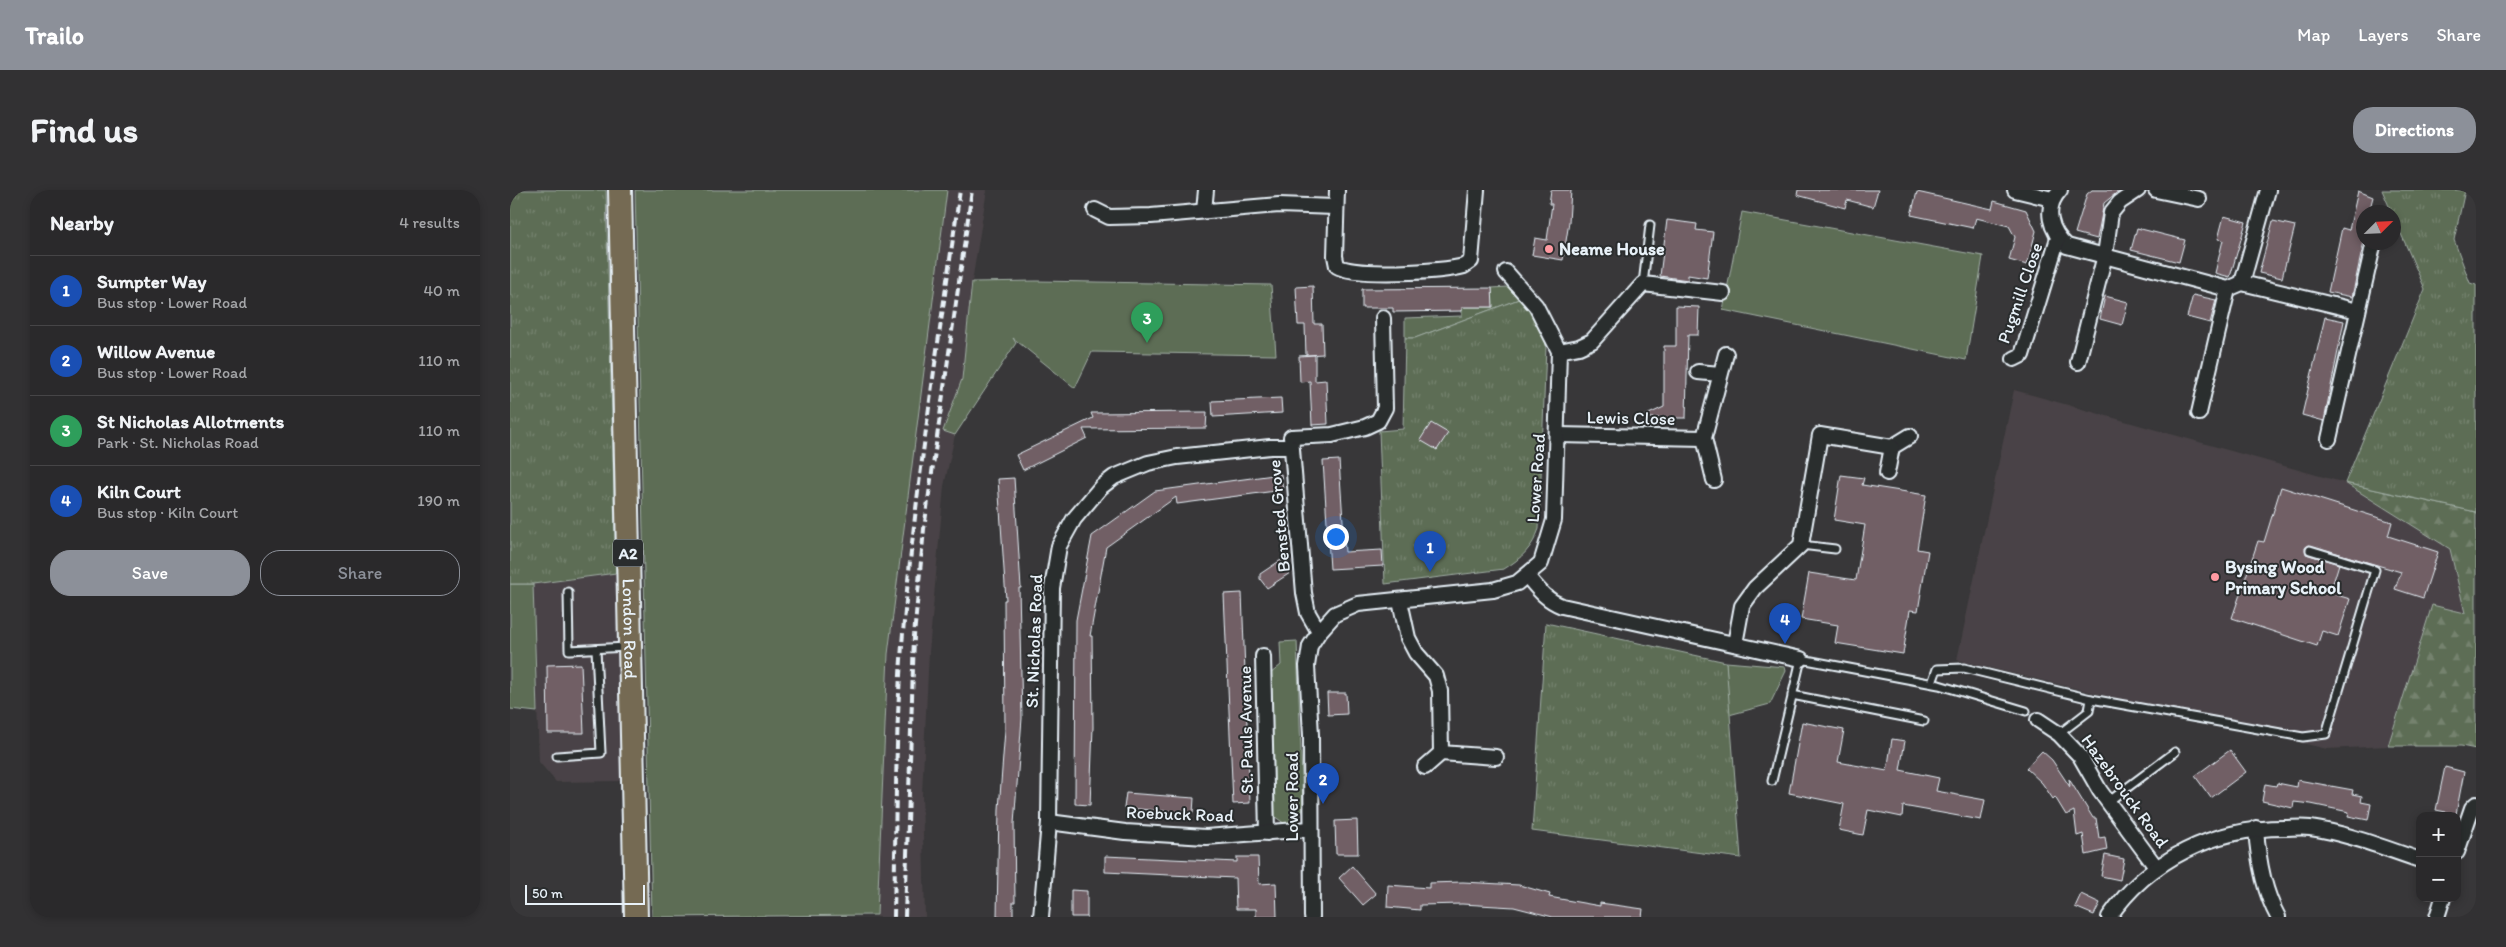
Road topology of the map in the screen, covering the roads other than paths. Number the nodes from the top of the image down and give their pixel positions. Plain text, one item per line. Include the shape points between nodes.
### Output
1 (620, 190) edge
2 (1206, 190) edge
3 (1336, 190) edge
4 (1477, 190) edge
5 (2015, 190) edge
6 (2138, 190) edge
7 (2156, 190) edge
8 (2268, 190) edge
9 (2056, 194) edge
10 (2198, 199) dead end
11 (1335, 207) junction
12 (1095, 210) dead end
13 (1204, 211) junction
14 (1650, 225) dead end
15 (2058, 238) junction
16 (2372, 250) edge
17 (2105, 255) junction
18 (1506, 272) dead end
19 (2242, 283) junction
20 (1643, 284) junction
21 (2228, 289) junction
22 (1723, 293) dead end
23 (2358, 311) junction
24 (1383, 318) dead end
25 (1559, 350) junction
26 (1726, 354) dead end
27 (2014, 359) dead end
28 (2078, 362) dead end
29 (1698, 372) dead end
30 (1720, 374) junction
31 (2199, 413) dead end
32 (1558, 436) junction
33 (1910, 436) dead end
34 (1704, 438) junction
35 (2329, 439) dead end
36 (1291, 447) junction
37 (1892, 448) junction
38 (1887, 473) dead end
39 (1714, 480) dead end
40 (1801, 545) junction
41 (1835, 549) dead end
42 (2310, 550) dead end
43 (1527, 576) junction
44 (568, 592) dead end
45 (1400, 601) junction
46 (1319, 632) junction
47 (1735, 644) junction
48 (630, 647) junction
49 (596, 649) junction
50 (1263, 656) dead end
51 (1801, 660) junction
52 (1932, 683) junction
53 (1792, 695) junction
54 (2091, 699) junction
55 (2026, 711) dead end
56 (2038, 720) dead end
57 (1924, 721) dead end
58 (2059, 734) junction
59 (2175, 752) dead end
60 (1441, 754) junction
61 (557, 756) dead end
62 (1496, 757) dead end
63 (1425, 767) dead end
64 (1772, 781) dead end
65 (2108, 802) junction
66 (2476, 804) edge
67 (1049, 822) junction
68 (2256, 828) junction
69 (1310, 829) junction
70 (1267, 833) junction
71 (2461, 840) edge
72 (2416, 859) edge
73 (2156, 867) junction
74 (2442, 902) edge
75 (636, 917) edge
76 (1041, 917) edge
77 (1312, 917) edge
78 (2109, 917) edge
79 (2278, 917) edge
80 (2437, 917) edge

1 - 48 main road, London Road / A2
2 - 13 street
3 - 11 street
4 - 11 street via 1471,262 1464,266 1362,273 1343,270 1337,266 1335,256
5 - 9 street
6 - 17 street via 2120,202 2112,213
7 - 10 street
8 - 19 street
9 - 15 street via 2051,220
11 - 13 street via 1279,205
12 - 13 street via 1109,217
14 - 20 lane
15 - 17 street via 2068,246
15 - 27 street, Pugmill Close via 2022,355
16 - 23 street
17 - 21 street
17 - 28 street
18 - 25 street, Lower Road via 1536,306
19 - 21 street
19 - 23 street
20 - 22 street
20 - 25 street via 1592,341
21 - 31 street
23 - 35 street
24 - 36 street, Bensted Grove via 1385,408 1378,421 1332,435 1291,438
25 - 32 street, Lower Road
26 - 30 street
29 - 30 street
30 - 34 street
32 - 34 street, Lewis Close
32 - 43 street, Lower Road via 1554,520 1541,563
33 - 37 street
34 - 39 street
36 - 46 street, Bensted Grove via 1304,593 1308,613
36 - 67 street, St. Nicholas Road via 1148,463 1114,477 1074,519 1059,546 1052,588
37 - 38 street
37 - 40 street via 1820,435
40 - 41 lane
40 - 47 street via 1754,588 1742,606
42 - 54 lane via 2375,570 2326,734 2303,737
43 - 45 street, Lower Road via 1517,583 1493,590
43 - 47 street via 1552,602
44 - 49 lane via 568,650
45 - 46 street, Lower Road via 1358,604 1335,614
45 - 60 street via 1408,638 1438,683
46 - 69 street, Lower Road via 1310,646 1307,666 1311,736
47 - 51 street
48 - 49 lane
48 - 75 main road, London Road / A2
49 - 61 lane via 601,753
50 - 70 street, St. Pauls Avenue
51 - 52 lane
51 - 53 lane
52 - 54 lane via 1937,669 1964,668
52 - 55 lane
53 - 57 lane
53 - 64 lane
54 - 58 lane via 2089,710
56 - 58 street, Hazebrouck Road
58 - 65 street, Hazebrouck Road via 2080,756
59 - 65 lane
60 - 62 street
60 - 63 street
65 - 73 street, Hazebrouck Road
66 - 71 street
67 - 70 street, Roebuck Road via 1125,832 1206,837
67 - 76 street, St. Nicholas Road
68 - 72 street, Hazebrouck Road via 2310,828 2371,843
68 - 73 street, Hazebrouck Road via 2227,834 2183,850
68 - 79 street via 2263,879
69 - 70 street, Roebuck Road
69 - 77 street, Lower Road
73 - 78 street, Hazebrouck Road via 2123,896
74 - 80 street

